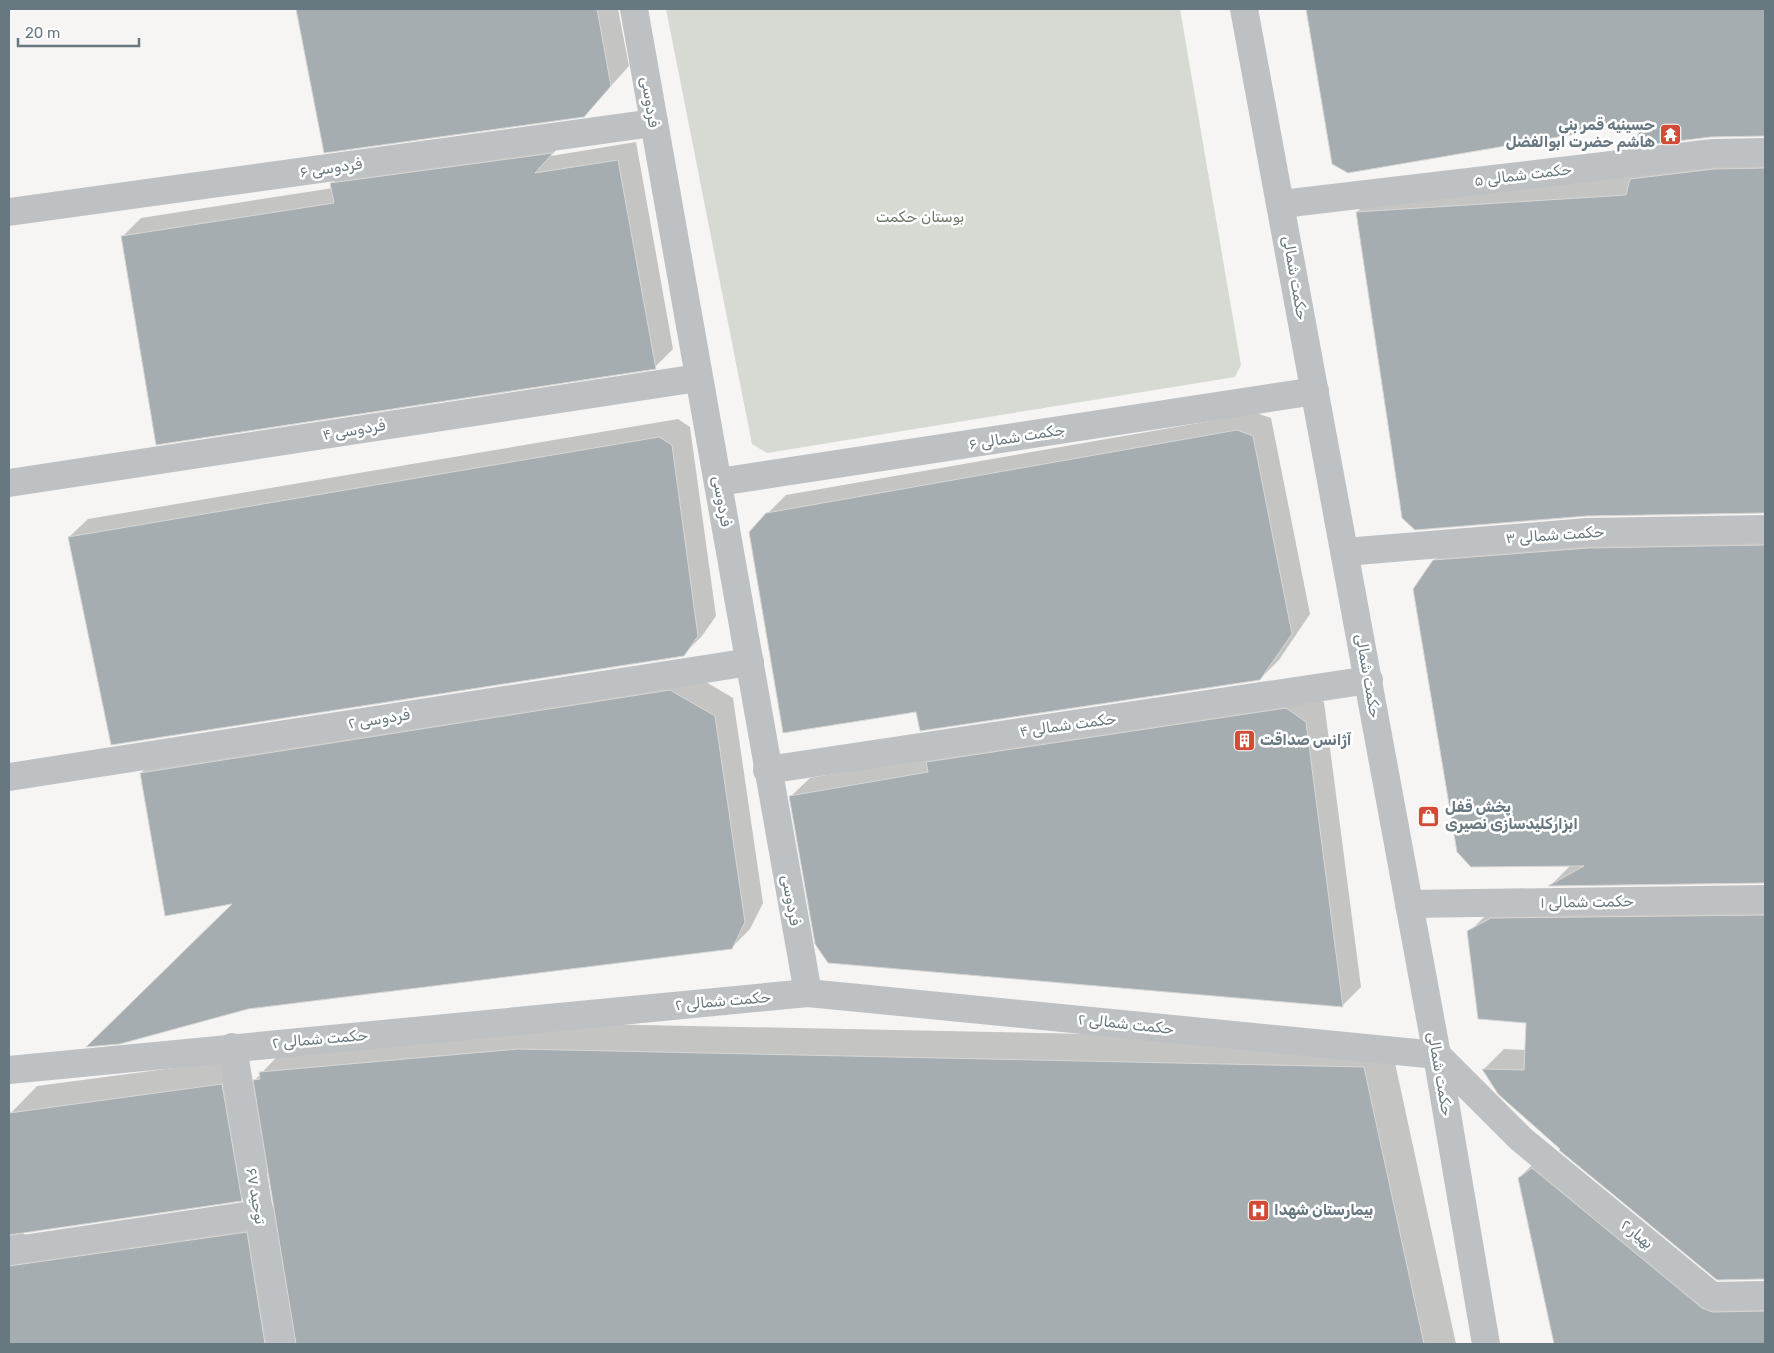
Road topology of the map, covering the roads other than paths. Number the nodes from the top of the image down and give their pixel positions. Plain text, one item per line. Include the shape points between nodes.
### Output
1 (634, 9) edge
2 (1244, 9) edge
3 (653, 123) junction
4 (1765, 152) edge
5 (1282, 204) junction
6 (9, 212) edge
7 (698, 378) junction
8 (1315, 391) junction
9 (9, 482) edge
10 (719, 482) junction
11 (1765, 529) edge
12 (1345, 552) junction
13 (750, 662) junction
14 (1369, 680) junction
15 (767, 770) junction
16 (9, 777) edge
17 (1765, 899) edge
18 (1409, 904) junction
19 (808, 993) junction
20 (232, 1047) junction
21 (1437, 1055) junction
22 (9, 1070) edge
23 (259, 1214) junction
24 (9, 1251) edge
25 (1765, 1296) edge
26 (281, 1344) edge
27 (1486, 1344) edge

1 - 3 street, فردوسی
2 - 5 street, حکمت شمالی
3 - 6 street, فردوسی ۶
3 - 7 street, فردوسی
4 - 5 street, حکمت شمالی ۵ via 1713,153
5 - 8 street, حکمت شمالی
7 - 9 street, فردوسی ۴
7 - 10 street, فردوسی
8 - 10 street, جکمت شمالی ۶
8 - 12 street, حکمت شمالی
10 - 13 street, فردوسی
11 - 12 street, حکمت شمالی ۳ via 1587,532
12 - 14 street, حکمت شمالی
13 - 15 street, فردوسی
13 - 16 street, فردوسی ۲
14 - 15 street, حکمت شمالی ۴
14 - 18 street, حکمت شمالی
15 - 19 street, فردوسی
17 - 18 street, حکمت شمالی ۱
18 - 21 street, حکمت شمالی
19 - 20 street, حکمت شمالی ۲
19 - 21 street, حکمت شمالی ۲
20 - 22 street, حکمت شمالی ۲
20 - 23 street, توحید ۶۷
21 - 25 street, بهیار ۲ via 1521,1139 1712,1296
21 - 27 street, حکمت شمالی
23 - 24 street
23 - 26 street, توحید ۶۷

